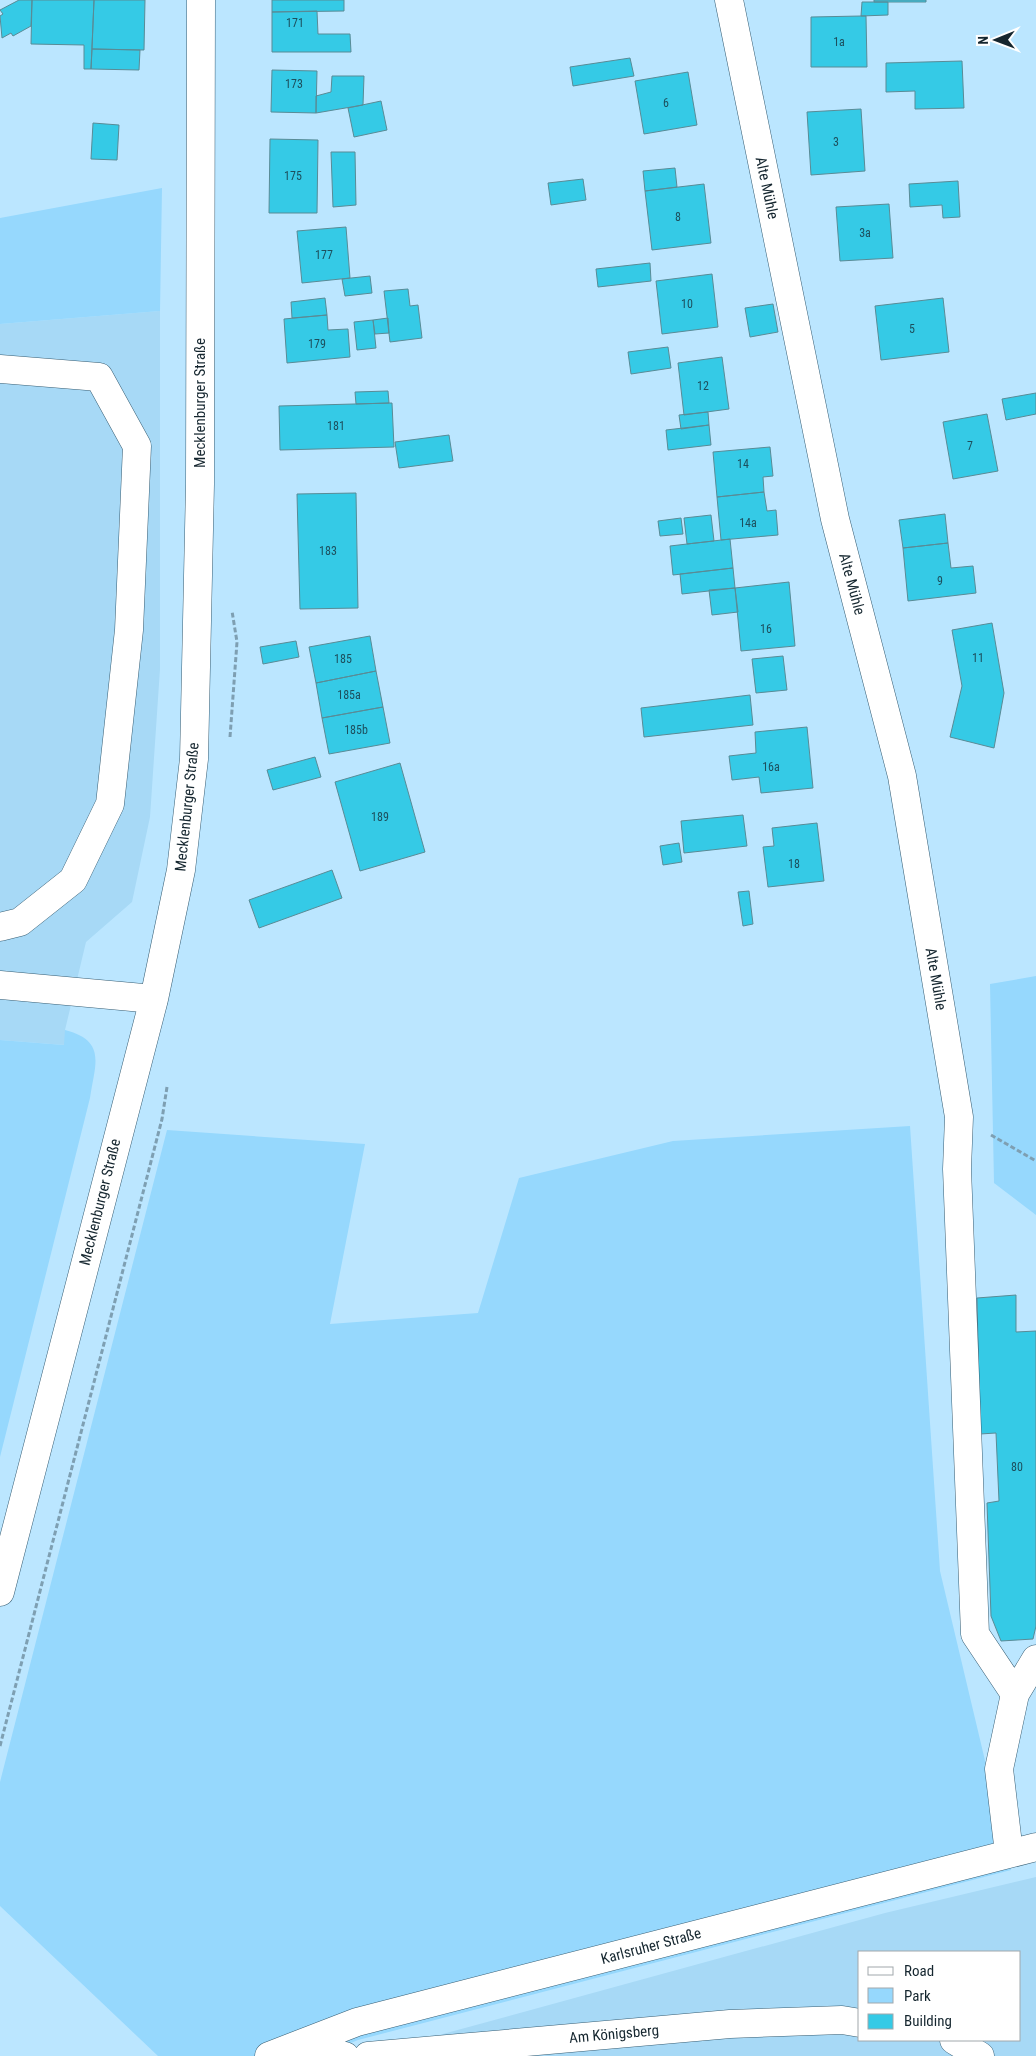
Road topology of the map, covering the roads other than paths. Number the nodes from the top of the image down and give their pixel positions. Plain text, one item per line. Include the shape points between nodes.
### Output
1 (201, 0) edge
2 (729, 0) edge
3 (0, 369) edge
4 (0, 927) edge
5 (0, 985) edge
6 (154, 999) junction
7 (0, 1592) edge
8 (1036, 1659) edge
9 (1015, 1694) junction
10 (1036, 1847) edge
11 (1009, 1853) junction
12 (858, 2023) edge
13 (956, 2041) edge
14 (300, 2044) junction
15 (269, 2056) edge
16 (346, 2056) edge
17 (368, 2056) edge
18 (980, 2056) edge

1 - 6 street, Mecklenburger Straße via 200,484 194,759 181,870
2 - 9 street, Alte Mühle via 835,519 902,776 960,1117 957,1169 974,1634
3 - 4 street via 99,377 137,446 129,630 110,804 73,880 20,922
5 - 6 street
6 - 7 street, Mecklenburger Straße
8 - 9 street
9 - 11 street via 998,1769
10 - 11 street, Karlsruher Straße
11 - 14 street, Karlsruher Straße via 357,2022
12 - 17 street, Am Königsberg via 842,2020 730,2024
13 - 18 street
14 - 15 street, Karlsruher Straße
14 - 16 street

